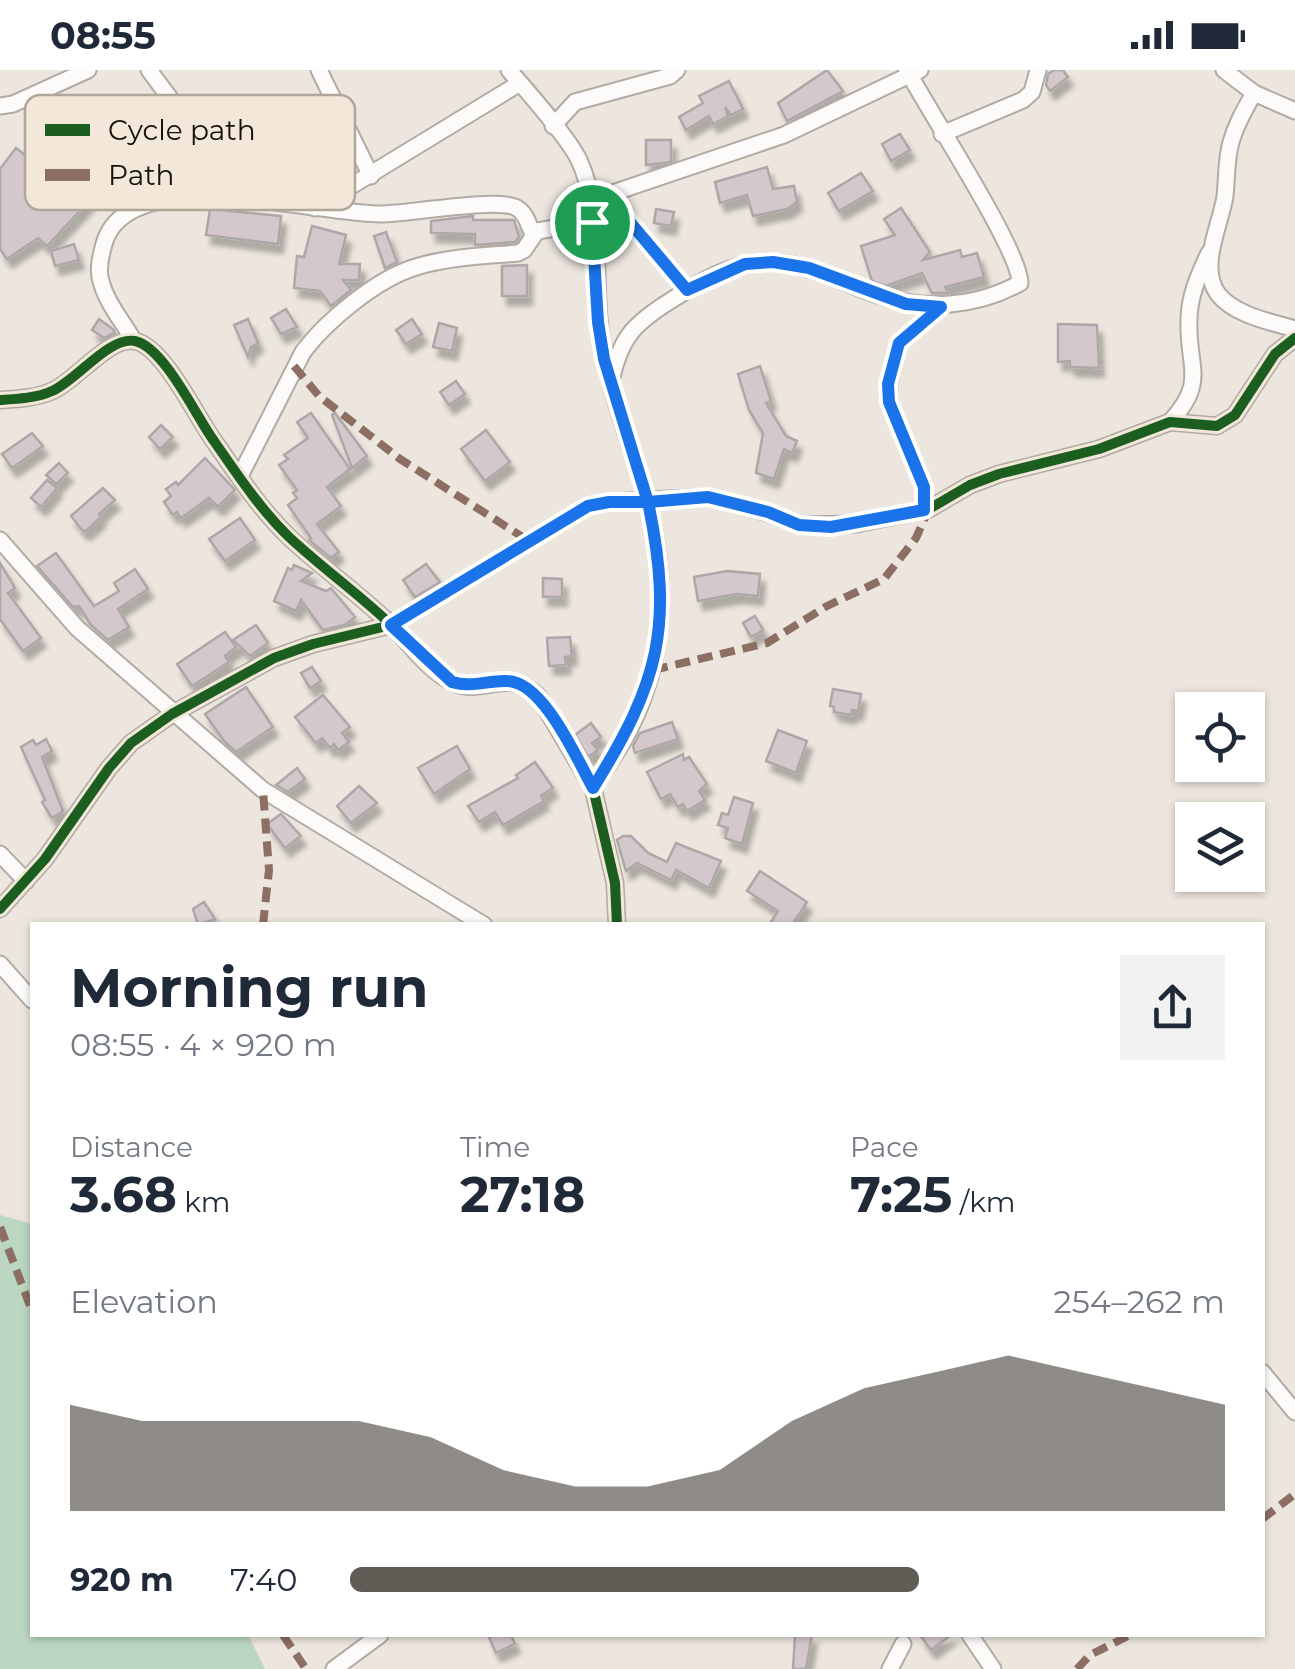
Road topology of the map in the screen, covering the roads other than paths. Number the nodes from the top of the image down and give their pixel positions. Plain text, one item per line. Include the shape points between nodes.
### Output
1 (88, 70) edge
2 (149, 70) edge
3 (319, 70) edge
4 (677, 70) edge
5 (1038, 70) edge
6 (1224, 70) edge
7 (912, 72) edge
8 (514, 76) edge
9 (1254, 92) junction
10 (33, 95) edge
11 (168, 95) edge
12 (331, 95) edge
13 (25, 99) edge
14 (0, 106) edge
15 (1295, 111) edge
16 (552, 126) junction
17 (942, 134) junction
18 (355, 143) edge
19 (371, 176) junction
20 (355, 185) edge
21 (607, 195) junction
22 (589, 201) junction
23 (136, 210) edge
24 (337, 210) edge
25 (592, 222) junction
26 (533, 234) junction
27 (1212, 246) junction
28 (687, 290) junction
29 (941, 307) junction
30 (1295, 329) edge
31 (1295, 338) edge
32 (134, 341) junction
33 (611, 381) junction
34 (0, 400) edge
35 (1170, 422) junction
36 (240, 476) junction
37 (648, 502) junction
38 (924, 510) junction
39 (0, 540) edge
40 (391, 625) junction
41 (172, 714) junction
42 (593, 788) junction
43 (0, 854) edge
44 (26, 881) junction
45 (0, 908) edge
46 (479, 922) edge
47 (617, 922) edge
48 (0, 964) edge
49 (30, 998) edge
50 (1265, 1376) edge
51 (1295, 1412) edge
52 (377, 1637) edge
53 (971, 1637) edge
54 (902, 1644) dead end
55 (334, 1669) edge
56 (890, 1669) edge
57 (993, 1669) edge

1 - 10 street
2 - 11 street
3 - 12 street
4 - 16 street via 575,102
5 - 17 street via 1023,100
6 - 9 street
7 - 17 street
7 - 21 street via 784,135
8 - 16 street
8 - 19 street
9 - 15 street
9 - 27 street via 1229,146
13 - 14 street
16 - 22 street via 578,158
17 - 29 street via 1020,280
18 - 19 street
19 - 20 street
21 - 22 street
21 - 28 street
22 - 25 street
23 - 32 street via 114,222 99,272
24 - 26 street via 382,214 512,206
25 - 26 street
25 - 33 street via 598,322
26 - 36 street via 518,253 410,268 317,333
27 - 30 street via 1216,292 1248,313
27 - 35 street via 1190,301 1190,400
28 - 29 street via 745,264 773,262 809,268 906,304
28 - 33 street via 622,342
29 - 38 street via 899,343 888,384 924,487
31 - 35 street via 1275,354 1226,422
32 - 34 street via 117,344 50,393
32 - 36 street via 164,364
33 - 37 street
35 - 38 street via 1099,449 999,474
36 - 40 street via 289,536
37 - 38 street via 708,497 799,525 831,527
37 - 40 street via 588,506
37 - 42 street via 662,596 653,670 629,730
39 - 41 street via 77,628
40 - 41 street via 274,658
40 - 42 street via 452,682 509,680 533,691
41 - 44 street via 109,768
41 - 46 street via 263,790
42 - 47 street
43 - 44 street
44 - 45 street
48 - 49 street
50 - 51 street
52 - 55 street
53 - 57 street
54 - 56 street

